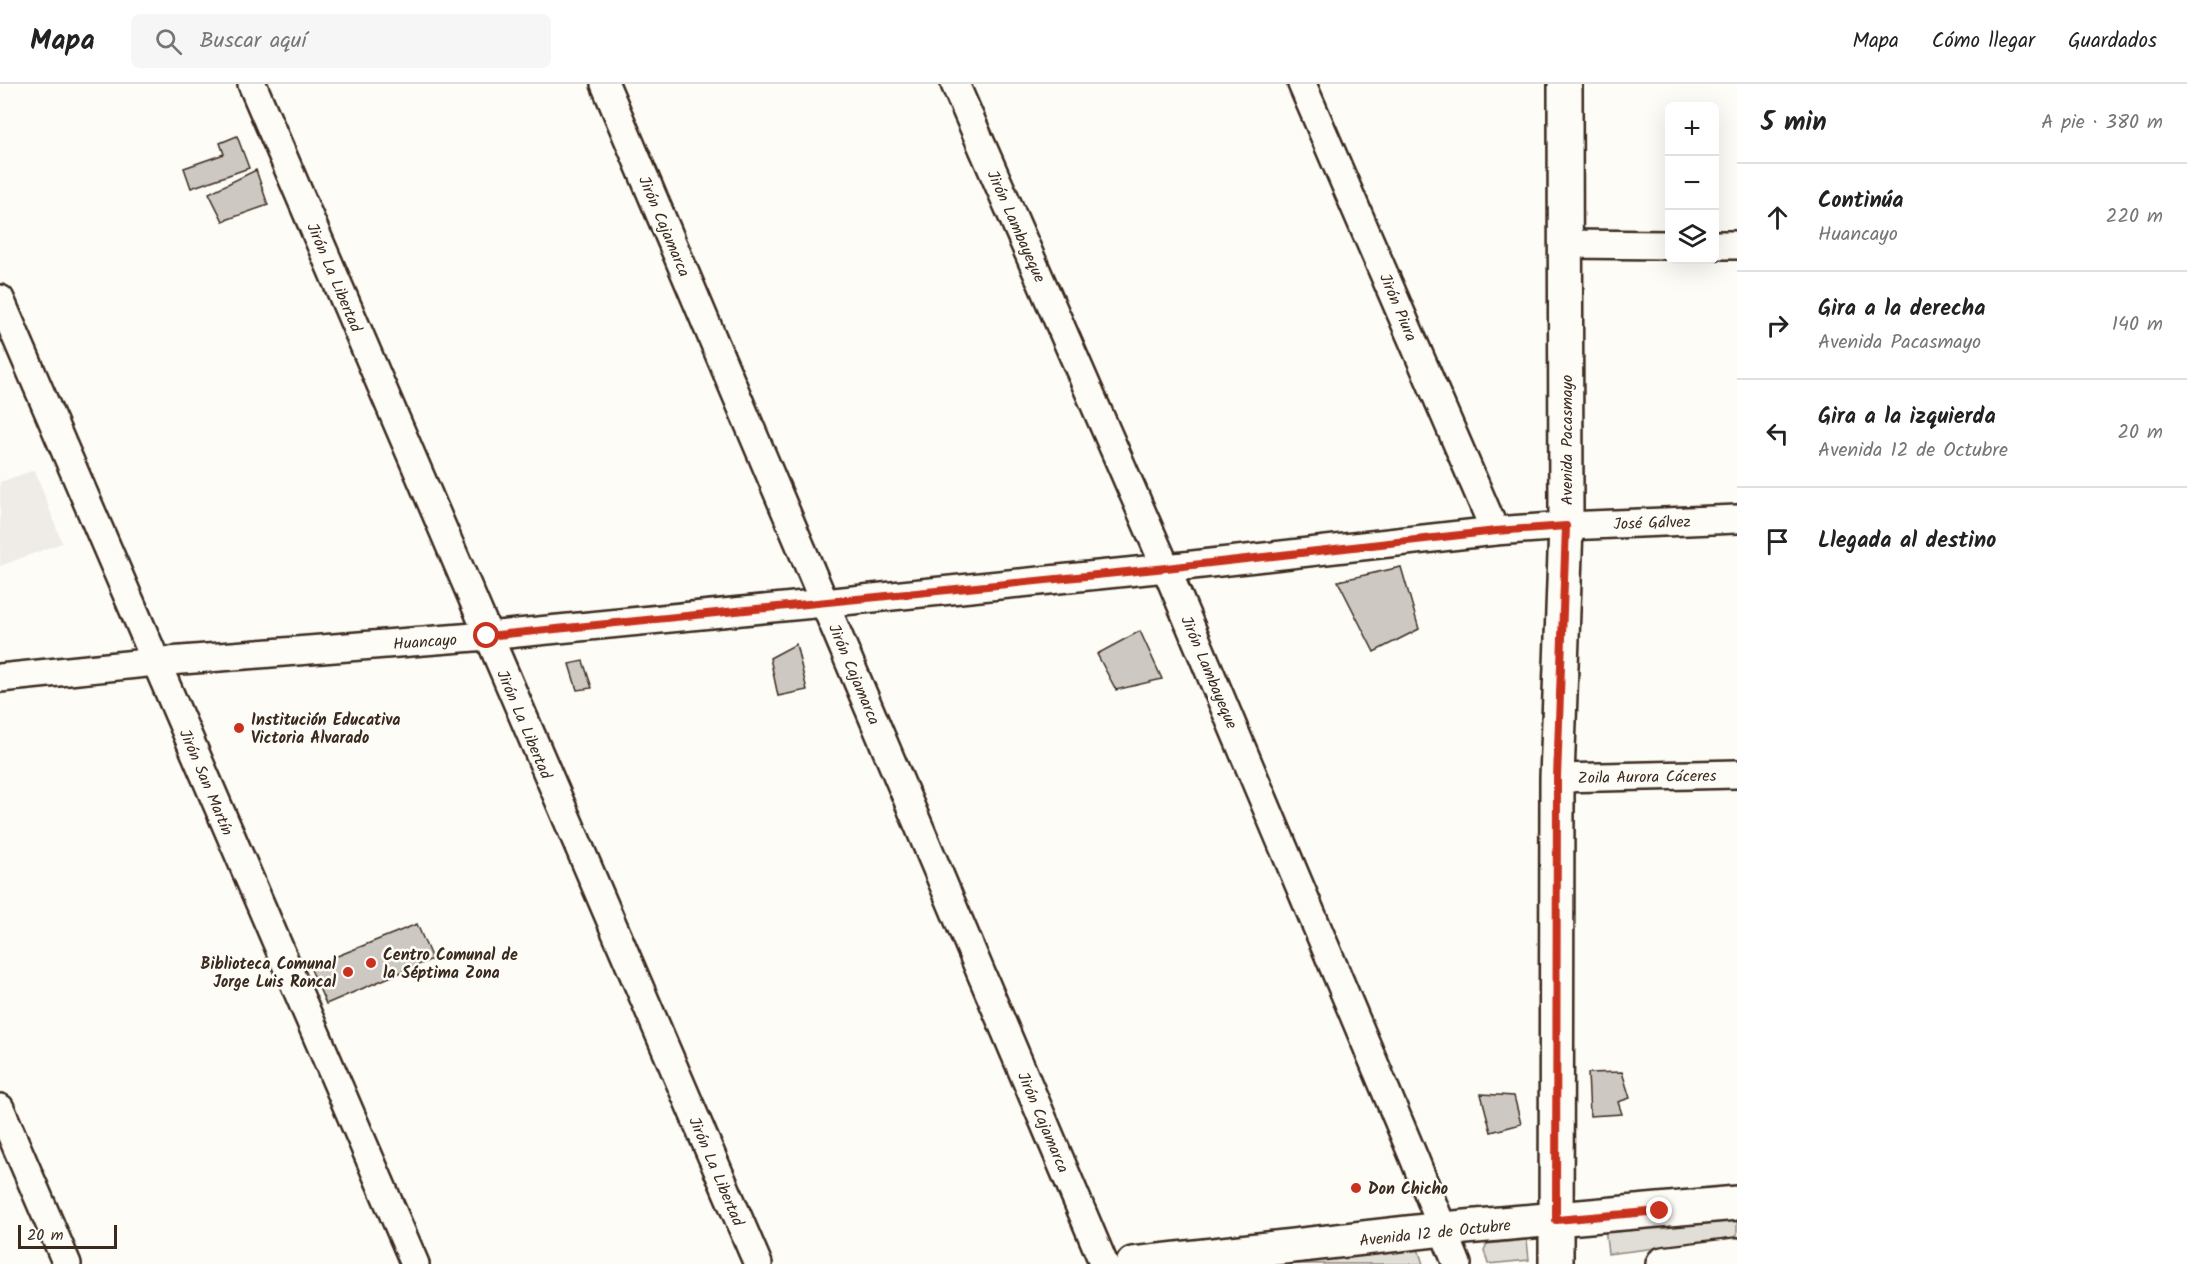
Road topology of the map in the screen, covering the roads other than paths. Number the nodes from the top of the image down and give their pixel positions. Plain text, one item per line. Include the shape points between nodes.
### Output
1 (252, 84) edge
2 (605, 84) edge
3 (955, 84) edge
4 (1302, 84) edge
5 (1565, 84) edge
6 (1564, 244) junction
7 (1665, 244) edge
8 (1719, 245) edge
9 (1737, 245) edge
10 (0, 299) edge
11 (1737, 519) edge
12 (1566, 526) junction
13 (1496, 531) junction
14 (1166, 568) junction
15 (824, 603) junction
16 (487, 636) junction
17 (156, 662) junction
18 (0, 678) edge
19 (1737, 774) edge
20 (1557, 778) junction
21 (0, 1108) edge
22 (1737, 1203) edge
23 (1556, 1220) junction
24 (1443, 1230) junction
25 (1737, 1255) edge
26 (67, 1264) edge
27 (415, 1264) edge
28 (758, 1264) edge
29 (1104, 1264) edge
30 (1133, 1264) edge
31 (1457, 1264) edge
32 (1556, 1264) edge
33 (1663, 1264) edge

1 - 16 street, Jirón La Libertad
2 - 15 street, Jirón Cajamarca
3 - 14 street, Jirón Lambayeque
4 - 13 street, Jirón Piura
5 - 6 street, Avenida Pacasmayo
6 - 7 street
6 - 12 street, Avenida Pacasmayo
8 - 9 street
10 - 17 street, Jirón San Martín
11 - 12 street, José Gálvez
12 - 13 street, Huancayo
12 - 20 street, Avenida Pacasmayo
13 - 14 street, Huancayo
14 - 15 street, Huancayo
14 - 24 street, Jirón Lambayeque
15 - 16 street, Huancayo
15 - 29 street, Jirón Cajamarca
16 - 17 street, Huancayo
16 - 28 street, Jirón La Libertad
17 - 18 street, Huancayo
17 - 27 street, Jirón San Martín
19 - 20 street, Zoila Aurora Cáceres
20 - 23 street, Avenida Pacasmayo
21 - 26 street
22 - 23 street, Avenida 12 de Octubre
23 - 24 street, Avenida 12 de Octubre
23 - 32 street, Avenida Pacasmayo
24 - 30 street, Avenida 12 de Octubre
24 - 31 street, Jirón Lambayeque
25 - 33 street

